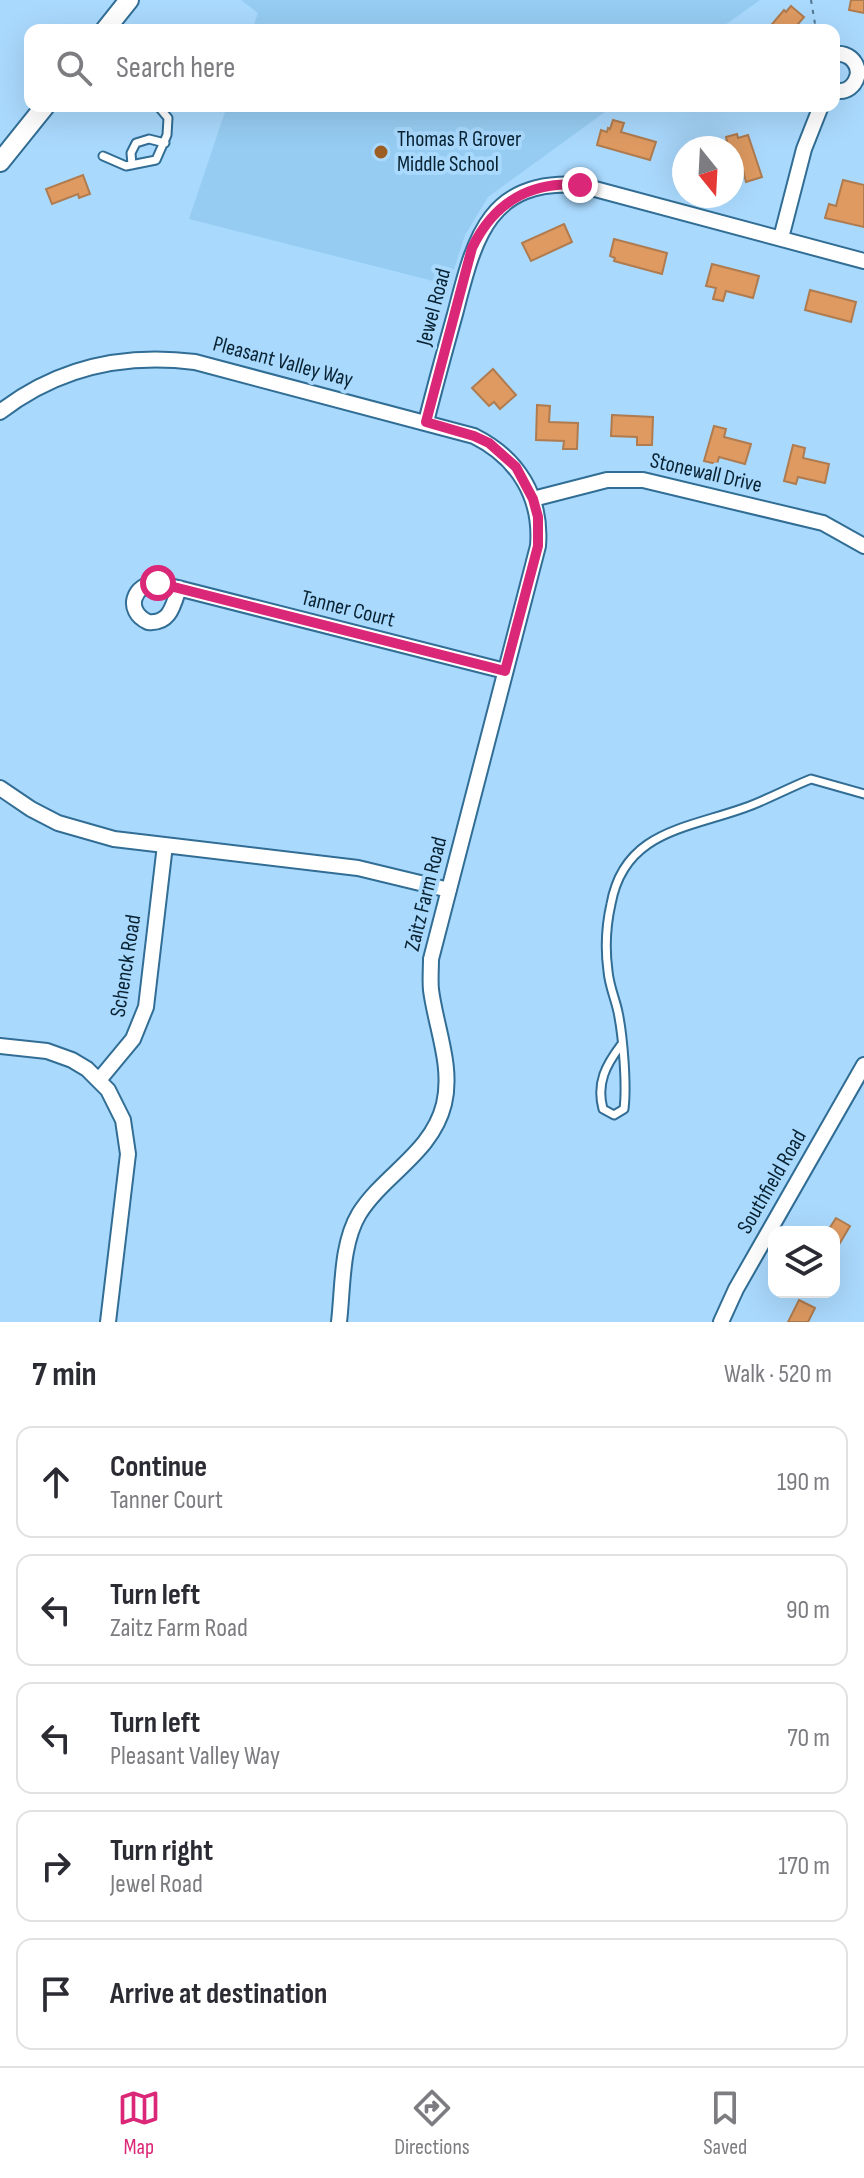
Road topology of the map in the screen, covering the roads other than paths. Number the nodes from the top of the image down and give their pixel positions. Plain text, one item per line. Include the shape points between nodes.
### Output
1 (129, 0) edge
2 (110, 24) edge
3 (840, 54) edge
4 (840, 90) edge
5 (40, 112) edge
6 (163, 112) edge
7 (819, 112) edge
8 (165, 143) junction
9 (103, 156) dead end
10 (0, 162) edge
11 (132, 165) junction
12 (781, 238) junction
13 (864, 261) edge
14 (0, 412) edge
15 (426, 422) junction
16 (533, 499) junction
17 (864, 546) edge
18 (179, 588) dead end
19 (505, 671) junction
20 (0, 788) edge
21 (864, 794) edge
22 (165, 845) junction
23 (449, 890) junction
24 (621, 1045) junction
25 (0, 1046) edge
26 (864, 1065) edge
27 (99, 1080) junction
28 (108, 1322) edge
29 (339, 1322) edge
30 (721, 1322) edge

1 - 2 main road
3 - 4 street via 854,60 858,73 853,86
5 - 10 main road
6 - 8 lane via 168,118
7 - 12 street
8 - 11 lane via 156,160
8 - 11 lane via 136,143
9 - 11 lane
12 - 13 street, Jewel Road
12 - 15 street, Jewel Road via 580,185 548,185 517,195 491,217 472,248
14 - 15 street, Pleasant Valley Way via 71,372 124,359 159,358 195,362
15 - 16 street, Pleasant Valley Way via 489,443 516,467
16 - 17 street, Stonewall Drive via 598,481 643,480 823,523
16 - 19 street, Zaitz Farm Road via 538,546
18 - 19 street, Tanner Court
19 - 23 street, Zaitz Farm Road
20 - 22 street via 31,809 83,832
21 - 24 lane via 811,779 746,808 679,829 636,853 614,886 606,951
22 - 23 street via 358,868
22 - 27 street, Schenck Road via 146,1007 133,1039
23 - 29 street, Zaitz Farm Road via 431,959 431,988 447,1069 443,1106 429,1137 357,1217 347,1248
24 - 24 lane via 626,1095 624,1109 614,1115 603,1109 602,1076
25 - 27 street via 55,1053
26 - 30 street, Southfield Road
27 - 28 street via 120,1113 128,1154

